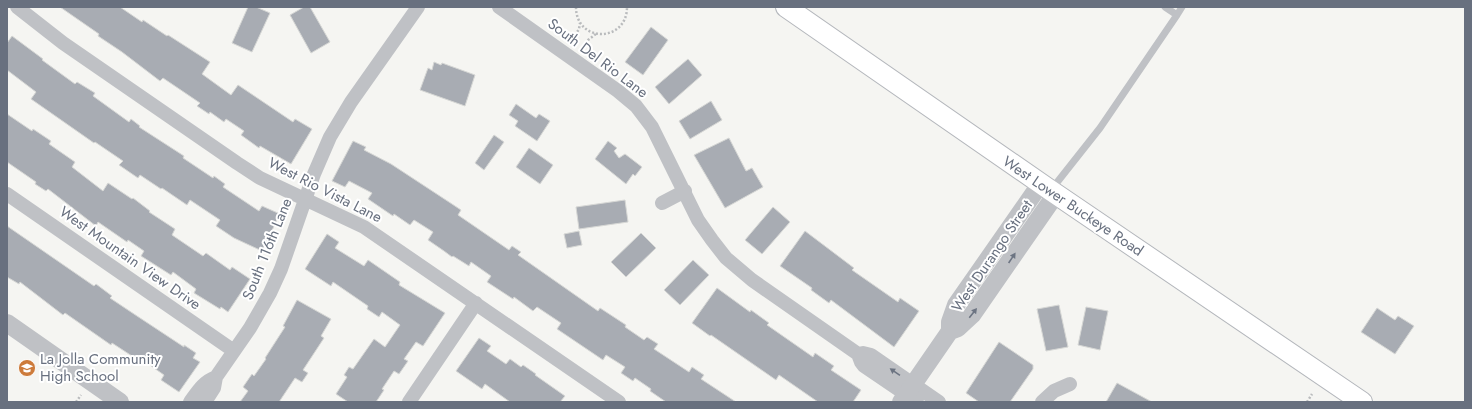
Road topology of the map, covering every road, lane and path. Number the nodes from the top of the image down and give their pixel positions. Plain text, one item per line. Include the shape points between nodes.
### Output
1 (17, 7) edge
2 (418, 7) edge
3 (499, 7) edge
4 (576, 7) edge
5 (627, 7) edge
6 (786, 7) edge
7 (1165, 7) edge
8 (1182, 7) edge
9 (1177, 15) junction
10 (580, 22) junction
11 (596, 34) junction
12 (570, 42) dead end
13 (581, 50) dead end
14 (1049, 189) junction
15 (685, 191) junction
16 (7, 194) edge
17 (305, 199) junction
18 (662, 203) dead end
19 (476, 304) junction
20 (7, 323) edge
21 (234, 351) junction
22 (216, 377) junction
23 (1070, 384) dead end
24 (1312, 394) dead end
25 (81, 395) dead end
26 (909, 396) edge
27 (76, 402) edge
28 (120, 402) edge
29 (190, 402) edge
30 (205, 402) edge
31 (409, 402) edge
32 (619, 402) edge
33 (939, 402) edge
34 (1042, 402) edge
35 (1307, 402) edge
36 (1362, 402) edge

1 - 17 street, West Rio Vista Lane via 62,43 242,167
2 - 17 street, South 116th Lane via 337,125 321,156
3 - 15 street, South Del Rio Lane via 618,90 636,106 652,127
4 - 10 path
5 - 11 path via 625,19 619,27 606,34
6 - 14 main road, West Lower Buckeye Road
7 - 9 lane
8 - 9 lane
9 - 14 lane via 1100,128
10 - 11 path via 587,30
10 - 12 path
11 - 13 path
14 - 26 street, West Durango Street via 956,305 950,322 950,331
14 - 36 main road, West Lower Buckeye Road
15 - 18 street
15 - 26 street, South Del Rio Lane via 698,220 734,266 858,354 864,366
16 - 21 street, West Mountain View Drive
17 - 19 street, West Rio Vista Lane via 364,226
17 - 21 street, South 116th Lane via 270,293
19 - 31 street
19 - 32 street, West Rio Vista Lane
20 - 28 street
21 - 22 street, South 116th Lane
22 - 29 street, South 116th Lane via 205,382
22 - 30 street, South 116th Lane via 214,388
23 - 34 street via 1054,390
24 - 35 path
25 - 27 path
26 - 33 street, South Del Rio Lane

